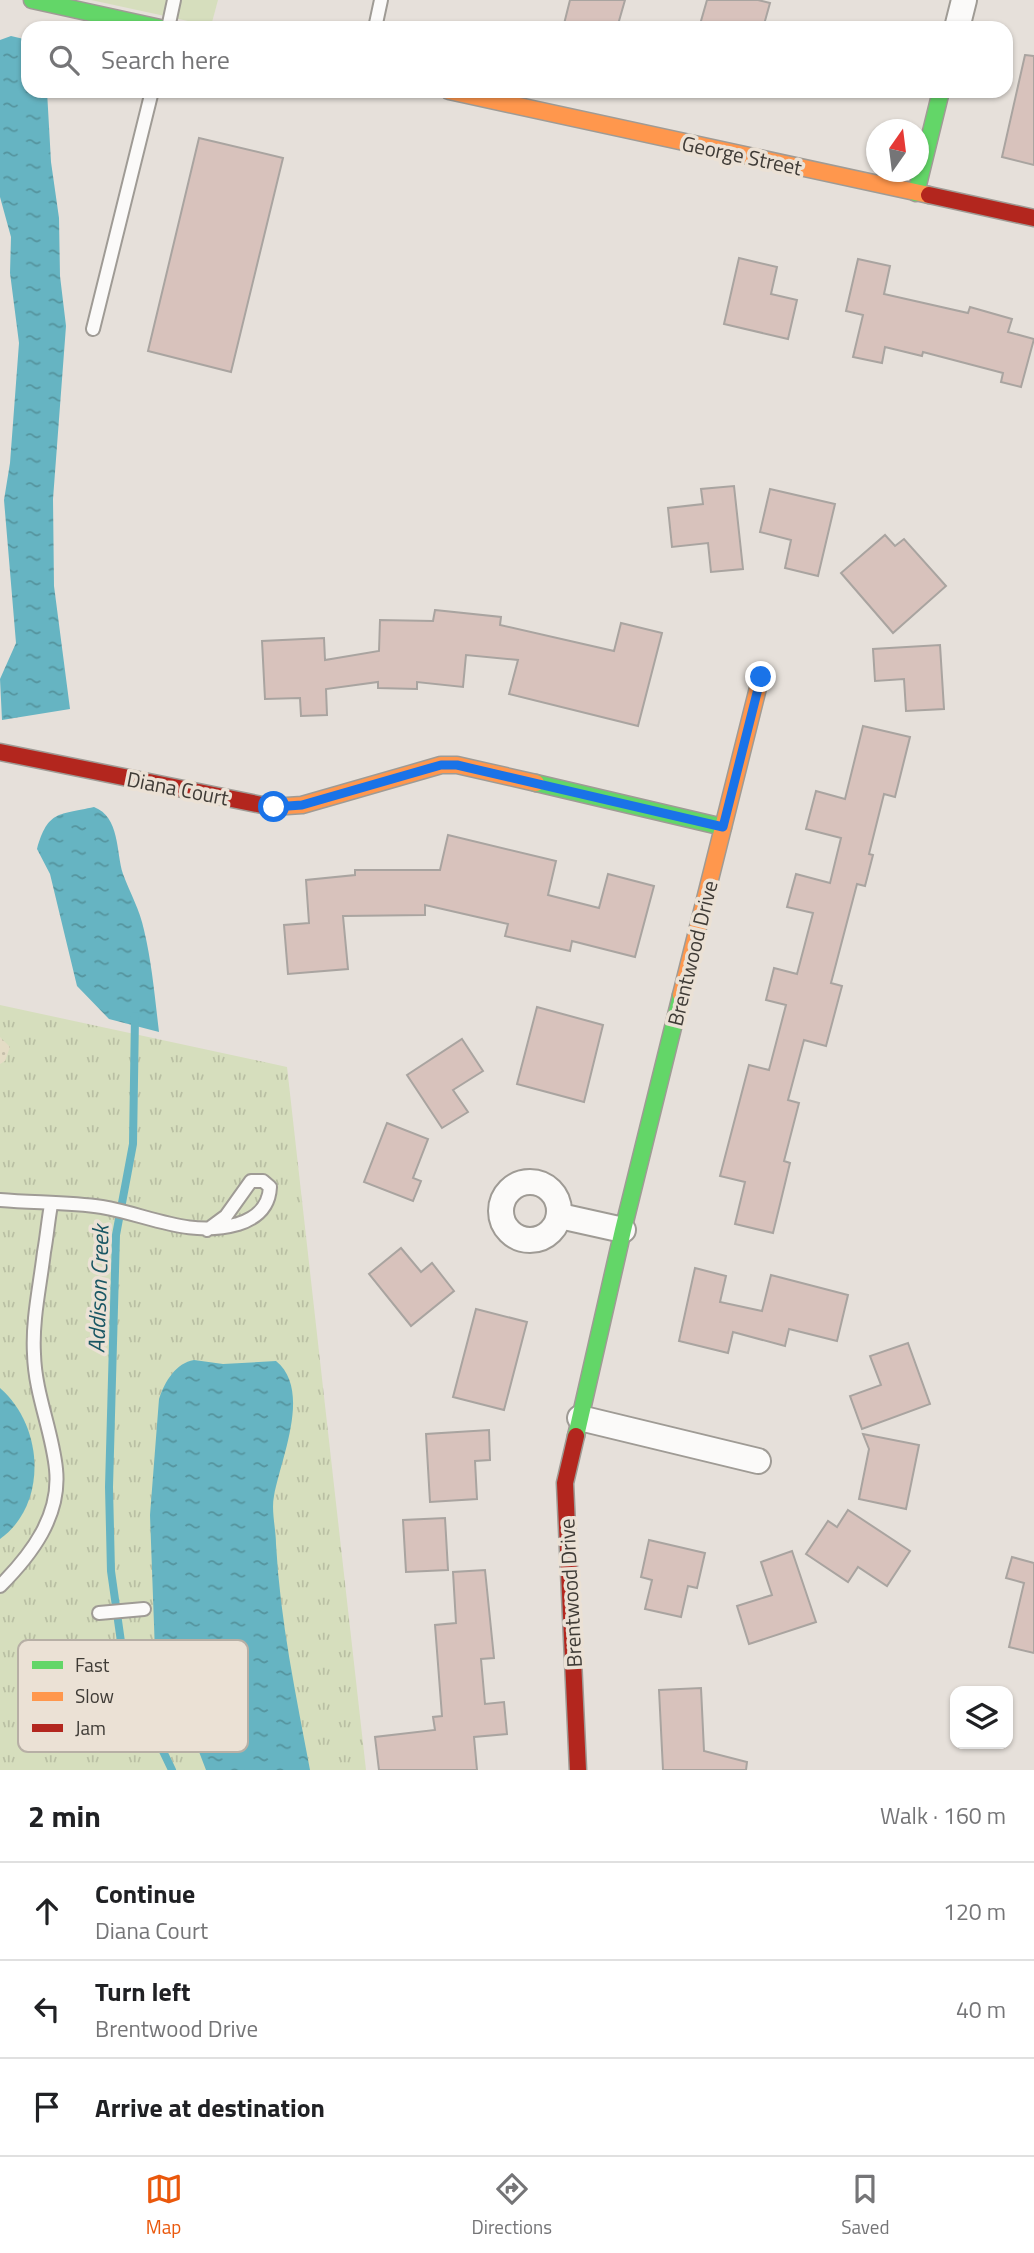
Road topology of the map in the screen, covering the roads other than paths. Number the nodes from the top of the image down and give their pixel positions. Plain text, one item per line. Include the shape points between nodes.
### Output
1 (32, 0) edge
2 (174, 0) edge
3 (381, 0) edge
4 (964, 0) edge
5 (105, 8) edge
6 (141, 21) edge
7 (170, 21) edge
8 (376, 21) edge
9 (959, 21) edge
10 (150, 98) edge
11 (481, 98) edge
12 (939, 98) edge
13 (916, 193) junction
14 (1034, 218) edge
15 (93, 328) dead end
16 (761, 677) dead end
17 (0, 752) edge
18 (723, 827) junction
19 (0, 1200) edge
20 (51, 1205) junction
21 (560, 1216) dead end
22 (207, 1230) junction
23 (623, 1230) junction
24 (580, 1418) junction
25 (758, 1461) dead end
26 (0, 1586) edge
27 (139, 1609) dead end
28 (99, 1613) dead end
29 (578, 1770) edge

1 - 5 street
2 - 7 lane
3 - 8 lane
4 - 9 street
5 - 6 street
10 - 15 lane
11 - 13 street, George Street
12 - 13 street
13 - 14 street, George Street
16 - 18 street, Brentwood Drive
17 - 18 street, Diana Court via 274,807 302,805 441,765 457,765
18 - 23 street, Brentwood Drive
19 - 20 lane
20 - 22 lane via 103,1207
20 - 26 lane via 34,1345 39,1398 56,1467 55,1502 33,1549
21 - 23 street
22 - 22 lane via 250,1220 269,1200 270,1187 263,1181 251,1181 226,1216
23 - 24 street, Brentwood Drive
24 - 25 street
24 - 29 street, Brentwood Drive via 565,1483
27 - 28 lane

